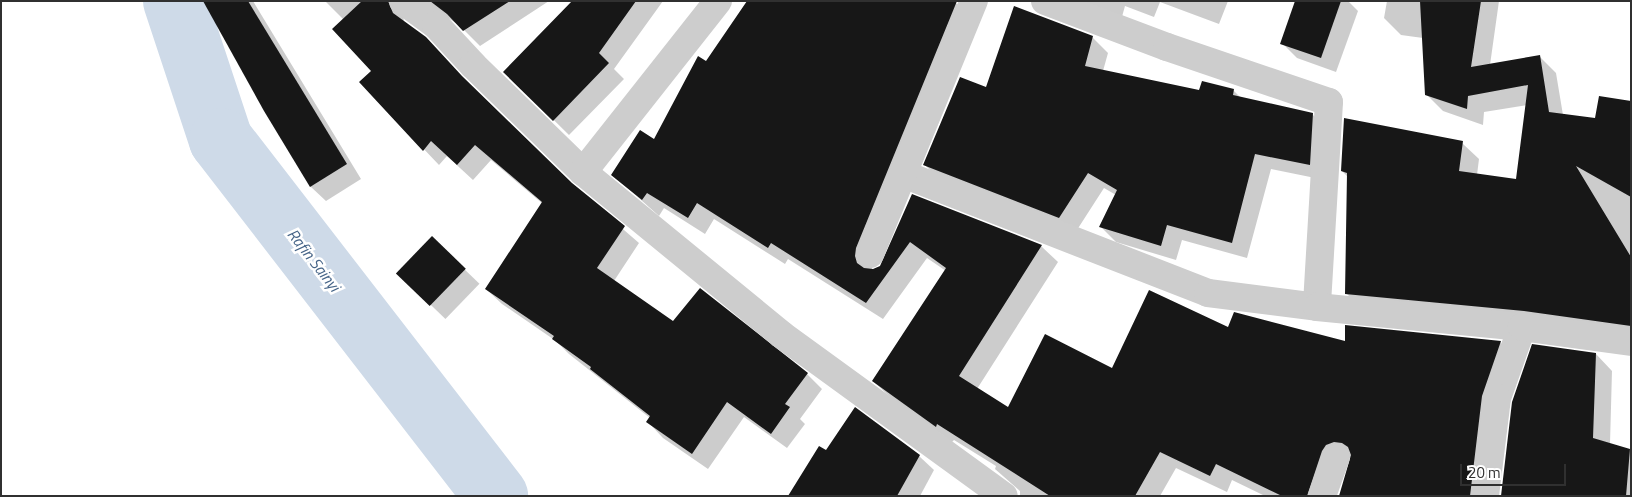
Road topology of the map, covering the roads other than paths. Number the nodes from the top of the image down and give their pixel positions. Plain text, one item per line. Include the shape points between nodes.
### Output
1 (403, 1) edge
2 (718, 1) edge
3 (974, 1) edge
4 (1045, 1) edge
5 (583, 172) junction
6 (903, 174) junction
7 (870, 254) dead end
8 (1317, 307) junction
9 (1522, 327) junction
10 (1631, 342) edge
11 (1336, 457) dead end
12 (1004, 496) edge
13 (1322, 496) edge
14 (1486, 496) edge

1 - 5 street via 436,25
2 - 5 street
3 - 6 street
4 - 8 street via 1328,102
5 - 12 street via 782,335
6 - 7 street
6 - 8 street via 1208,294
8 - 9 street
9 - 10 street
9 - 14 street via 1497,398
11 - 13 street

